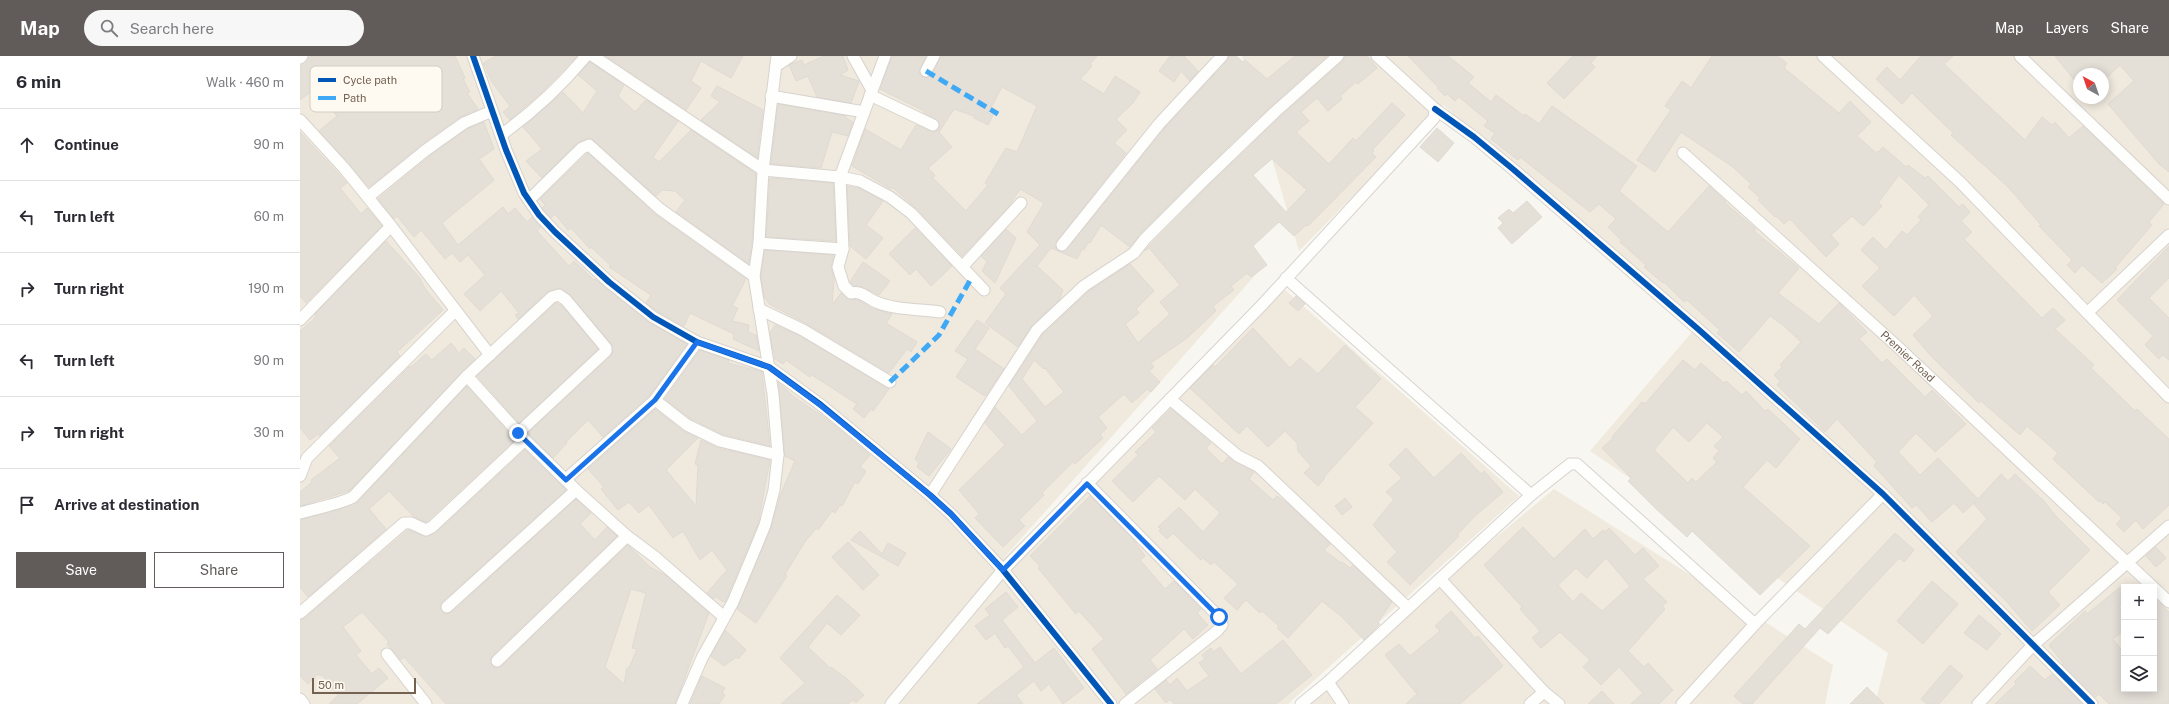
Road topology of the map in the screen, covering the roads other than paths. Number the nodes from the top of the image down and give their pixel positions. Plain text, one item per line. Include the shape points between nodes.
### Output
1 (302, 56) edge
2 (473, 56) edge
3 (586, 56) edge
4 (593, 56) edge
5 (791, 56) edge
6 (853, 56) edge
7 (885, 56) edge
8 (934, 56) edge
9 (1222, 56) edge
10 (1338, 56) edge
11 (1377, 56) edge
12 (1823, 56) edge
13 (2020, 56) edge
14 (300, 58) edge
15 (777, 61) edge
16 (926, 71) dead end
17 (871, 93) junction
18 (771, 96) junction
19 (1434, 109) junction
20 (492, 111) junction
21 (864, 112) junction
22 (300, 120) edge
23 (933, 125) dead end
24 (501, 135) junction
25 (1684, 153) dead end
26 (763, 170) junction
27 (840, 177) junction
28 (368, 197) junction
29 (2169, 199) edge
30 (529, 200) junction
31 (1021, 203) dead end
32 (391, 226) junction
33 (2169, 235) edge
34 (760, 243) junction
35 (1062, 245) dead end
36 (843, 250) junction
37 (962, 266) junction
38 (754, 276) junction
39 (1286, 278) junction
40 (984, 290) dead end
41 (759, 309) junction
42 (455, 311) junction
43 (940, 312) dead end
44 (2087, 313) junction
45 (302, 314) edge
46 (697, 342) junction
47 (490, 355) junction
48 (769, 367) junction
49 (467, 376) junction
50 (890, 382) dead end
51 (2169, 397) edge
52 (1170, 399) junction
53 (655, 400) junction
54 (521, 437) junction
55 (778, 456) junction
56 (300, 476) edge
57 (566, 480) junction
58 (1087, 484) junction
59 (576, 490) junction
60 (1883, 494) junction
61 (930, 495) junction
62 (1531, 495) junction
63 (300, 513) edge
64 (2169, 526) edge
65 (627, 536) junction
66 (2128, 563) junction
67 (1003, 570) junction
68 (1440, 579) junction
69 (2151, 584) edge
70 (2157, 590) edge
71 (2169, 602) edge
72 (447, 607) dead end
73 (1408, 608) junction
74 (300, 613) edge
75 (724, 617) junction
76 (1755, 624) junction
77 (2032, 646) junction
78 (387, 654) dead end
79 (496, 661) dead end
80 (1328, 682) junction
81 (1544, 692) junction
82 (300, 699) edge
83 (304, 704) edge
84 (426, 704) edge
85 (682, 704) edge
86 (890, 704) edge
87 (1110, 704) edge
88 (1125, 704) edge
89 (1301, 704) edge
90 (1343, 704) edge
91 (1530, 704) edge
92 (1559, 704) edge
93 (1682, 704) edge
94 (1978, 704) edge
95 (2092, 704) edge

1 - 14 street
2 - 20 street
3 - 24 street via 569,77 527,116
4 - 26 street
5 - 15 street
6 - 17 street
7 - 17 street
8 - 16 street
9 - 35 street via 1159,124
10 - 61 street via 1275,112 1145,239 1134,253 1084,286 1037,330
11 - 19 street
12 - 44 street via 1960,182
13 - 29 street
15 - 18 street
17 - 21 street
17 - 23 street
18 - 21 street
18 - 26 street
19 - 39 street via 1434,118
19 - 60 street via 1514,170
20 - 24 street
20 - 28 street via 464,124 432,145
21 - 27 street
22 - 28 street
24 - 30 street
25 - 66 street, Premier Road via 1898,347
26 - 27 street
26 - 34 street
27 - 36 street
27 - 37 street via 860,181 890,197 911,214
28 - 32 street
30 - 38 street via 582,148 589,145 660,208
30 - 46 street via 554,232 609,282 653,317
31 - 37 street
32 - 42 street
32 - 45 street
33 - 44 street
34 - 36 street
34 - 38 street
36 - 43 street via 838,267 844,286 851,293 858,292 876,302 897,307
37 - 40 street
38 - 41 street
39 - 52 street
39 - 62 street
41 - 48 street
41 - 50 street via 803,330
42 - 47 street
42 - 56 street via 307,458
44 - 51 street
46 - 48 street
46 - 53 street
47 - 49 street
47 - 54 street via 557,295 566,300 606,348 605,355
48 - 55 street
48 - 61 street via 875,448
49 - 54 street
49 - 63 street via 353,497 345,502 338,501
52 - 58 street
52 - 73 street via 1238,456 1258,466
53 - 55 street via 687,425 720,441
53 - 57 street
54 - 57 street
54 - 74 street via 432,527 426,530 411,523 404,523
55 - 75 street via 774,490 765,525
57 - 59 street
58 - 67 street
58 - 88 street via 1219,617 1222,625 1217,632
59 - 65 street
59 - 72 street
60 - 76 street
60 - 77 street
61 - 67 street
62 - 68 street
62 - 76 street via 1565,467 1577,464
64 - 66 street
65 - 75 street
65 - 79 street
66 - 69 street, Premier Road
66 - 77 street
67 - 86 street
67 - 87 street
68 - 73 street
68 - 81 street
70 - 71 street, Premier Road
73 - 80 street
75 - 85 street
76 - 93 street
77 - 94 street
77 - 95 street
78 - 84 street
80 - 89 street
80 - 90 street
81 - 91 street
81 - 92 street
82 - 83 street

